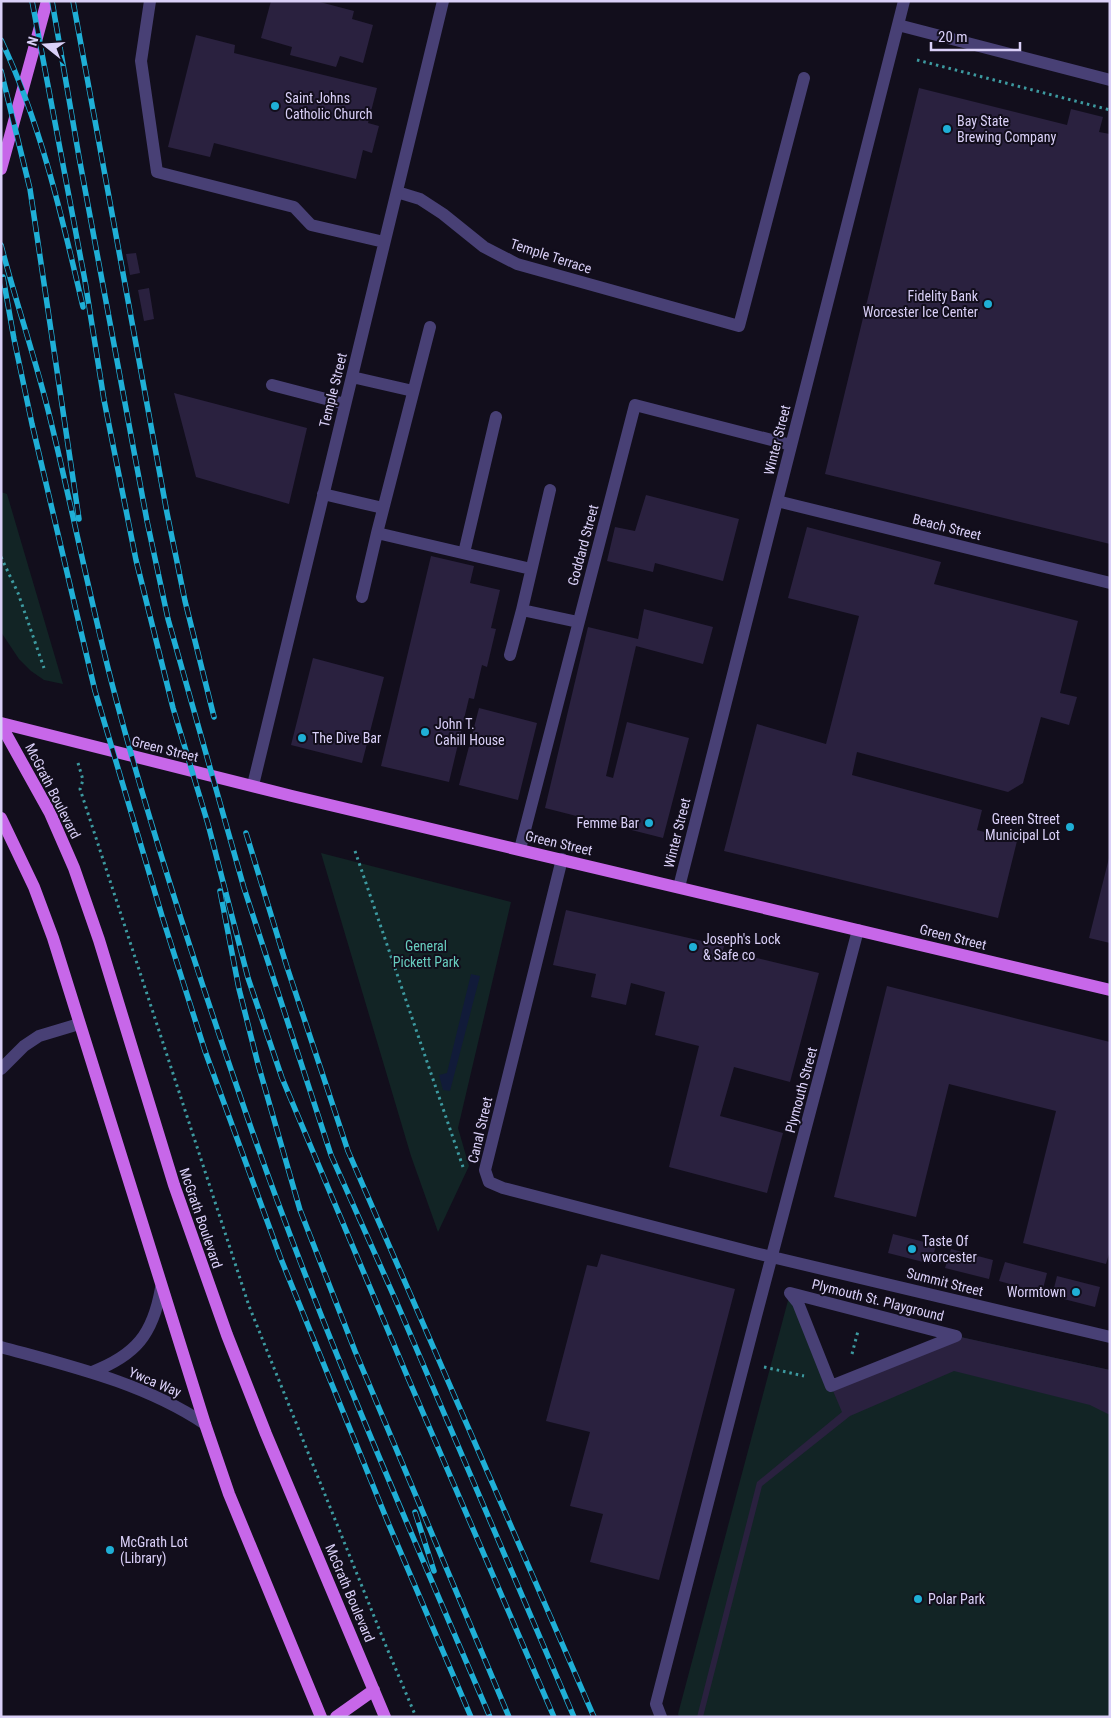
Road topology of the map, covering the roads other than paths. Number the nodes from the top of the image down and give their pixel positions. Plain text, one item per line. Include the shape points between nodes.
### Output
1 (47, 1) edge
2 (150, 1) edge
3 (443, 1) edge
4 (904, 1) edge
5 (898, 25) junction
6 (804, 78) dead end
7 (1110, 80) edge
8 (1, 169) edge
9 (396, 192) junction
10 (384, 242) junction
11 (430, 327) dead end
12 (352, 377) junction
13 (272, 385) dead end
14 (413, 390) junction
15 (345, 404) junction
16 (496, 417) dead end
17 (791, 445) junction
18 (550, 490) dead end
19 (323, 494) junction
20 (777, 501) junction
21 (383, 508) junction
22 (377, 532) junction
23 (464, 552) junction
24 (531, 569) junction
25 (1110, 582) edge
26 (362, 596) dead end
27 (522, 610) junction
28 (578, 622) junction
29 (510, 655) dead end
30 (1, 724) edge
31 (253, 785) junction
32 (1, 818) edge
33 (520, 849) junction
34 (562, 859) junction
35 (679, 887) junction
36 (858, 930) junction
37 (1110, 990) edge
38 (79, 1024) junction
39 (1, 1069) edge
40 (773, 1256) junction
41 (161, 1288) junction
42 (1110, 1338) edge
43 (1, 1347) edge
44 (92, 1372) junction
45 (831, 1386) joint
46 (205, 1424) junction
47 (374, 1690) junction
48 (321, 1717) edge
49 (336, 1717) edge
50 (385, 1717) edge
51 (661, 1717) edge

1 - 8 main road
2 - 10 street via 141,61 157,172 294,207 311,225
3 - 9 street, Temple Street
4 - 5 street, Winter Street
5 - 7 street
5 - 17 street, Winter Street
6 - 9 street, Temple Terrace via 739,326 517,264 484,248 420,199
9 - 10 street, Temple Street
10 - 12 street, Temple Street
11 - 14 street
12 - 14 street
12 - 15 street, Temple Street
13 - 15 street
14 - 21 street
15 - 19 street, Temple Street
16 - 23 street
17 - 20 street, Winter Street
17 - 28 street, Goddard Street via 635,405
18 - 24 street
19 - 21 street
19 - 31 street, Temple Street
20 - 25 street, Beach Street
20 - 35 street, Winter Street
21 - 22 street
22 - 23 street
22 - 26 street
23 - 24 street
24 - 27 street
27 - 28 street
27 - 29 street
28 - 33 street, Goddard Street
30 - 31 main road, Green Street
30 - 47 main road, McGrath Boulevard via 50,813 74,868 174,1185 226,1335
31 - 33 main road, Green Street
32 - 38 main road via 34,887
33 - 34 main road, Green Street
34 - 35 main road, Green Street
34 - 40 street, Canal Street via 485,1170 489,1182
35 - 36 main road, Green Street
36 - 37 main road, Green Street
36 - 40 street, Plymouth Street
38 - 39 street via 39,1036
38 - 41 main road
40 - 42 street, Summit Street
40 - 51 street, Plymouth Street via 656,1704
41 - 44 street, Ywca Way via 148,1331 127,1354
41 - 46 main road
43 - 44 street, Ywca Way
44 - 46 street, Ywca Way via 174,1405
45 - 45 street, Plymouth St. Playground via 798,1303 790,1293 956,1336
46 - 48 main road via 229,1494
47 - 49 main road
47 - 50 main road, McGrath Boulevard

